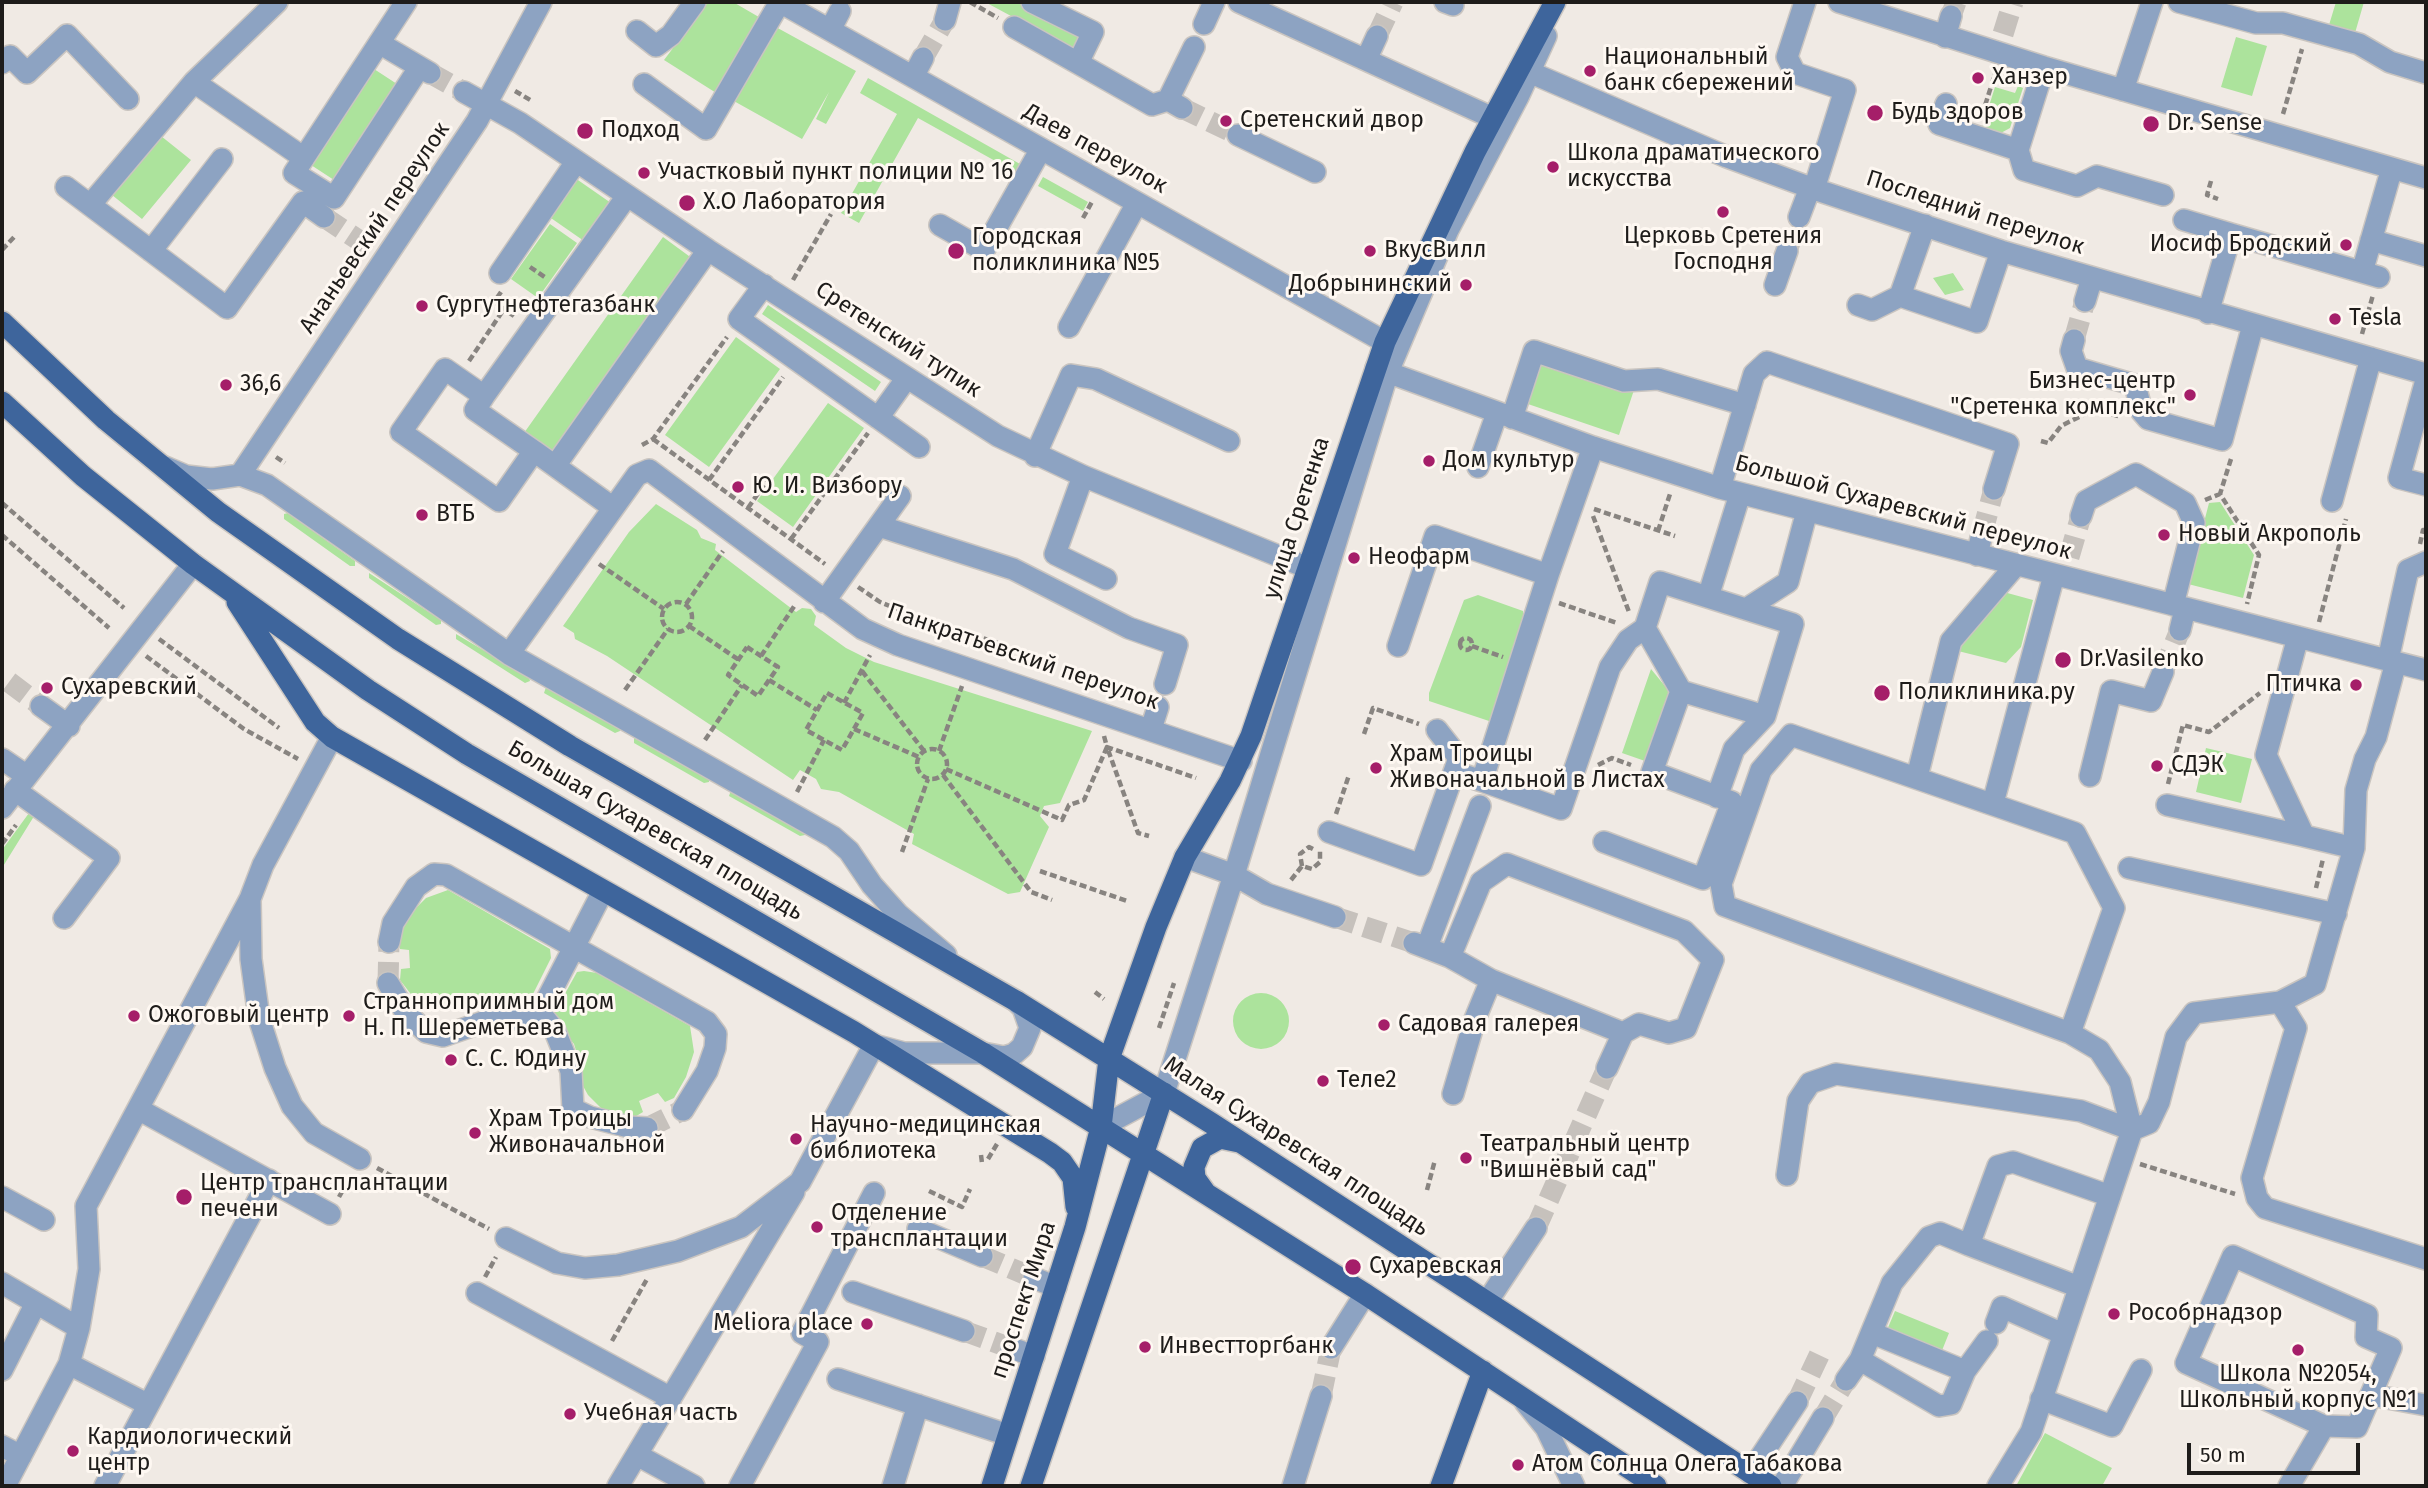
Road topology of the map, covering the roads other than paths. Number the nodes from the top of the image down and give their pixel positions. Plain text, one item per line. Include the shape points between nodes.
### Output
1 (277, 2) edge
2 (406, 2) edge
3 (541, 2) edge
4 (695, 2) edge
5 (780, 2) edge
6 (1032, 2) edge
7 (1214, 2) edge
8 (1239, 2) edge
9 (1555, 2) edge
10 (1561, 2) edge
11 (1805, 2) edge
12 (1839, 2) edge
13 (2152, 2) edge
14 (2179, 2) edge
15 (840, 11) dead end
16 (1951, 16) tunnel mouth
17 (1204, 24) dead end
18 (1014, 27) road end
19 (830, 30) junction
20 (636, 31) dead end
21 (1377, 36) tunnel mouth
22 (1945, 37) junction
23 (379, 43) junction
24 (1194, 47) dead end
25 (1366, 60) junction
26 (2, 63) edge
27 (1078, 63) junction
28 (2044, 67) junction
29 (1525, 71) junction
30 (2426, 73) edge
31 (194, 82) junction
32 (644, 84) dead end
33 (2123, 90) junction
34 (464, 92) tunnel mouth
35 (128, 99) dead end
36 (488, 103) junction
37 (1946, 104) dead end
38 (1493, 118) junction
39 (1238, 135) tunnel mouth
40 (1041, 149) junction
41 (2018, 150) junction
42 (304, 158) junction
43 (222, 159) dead end
44 (576, 162) junction
45 (2392, 168) junction
46 (1315, 172) dead end
47 (2426, 178) edge
48 (66, 187) dead end
49 (1812, 188) junction
50 (2163, 195) dead end
51 (627, 196) junction
52 (1137, 203) junction
53 (90, 205) junction
54 (324, 217) tunnel mouth
55 (1799, 217) tunnel mouth
56 (2184, 220) dead end
57 (940, 225) dead end
58 (1925, 225) junction
59 (2231, 234) junction
60 (2371, 240) junction
61 (708, 250) junction
62 (151, 251) junction
63 (1787, 251) tunnel mouth
64 (2001, 251) junction
65 (2426, 256) edge
66 (500, 273) road end
67 (2092, 278) junction
68 (764, 285) junction
69 (1775, 285) dead end
70 (1900, 296) junction
71 (2085, 301) tunnel mouth
72 (1858, 305) dead end
73 (2208, 313) junction
74 (2, 322) edge
75 (2253, 325) junction
76 (1069, 327) dead end
77 (2074, 340) tunnel mouth
78 (1385, 342) junction
79 (2371, 358) junction
80 (1382, 370) junction
81 (2426, 374) edge
82 (906, 379) junction
83 (2426, 380) edge
84 (484, 397) junction
85 (2, 402) edge
86 (1745, 405) junction
87 (1504, 415) junction
88 (878, 418) junction
89 (1229, 441) dead end
90 (919, 447) dead end
91 (1593, 447) junction
92 (534, 452) junction
93 (1035, 456) junction
94 (160, 465) junction
95 (555, 467) junction
96 (1478, 467) dead end
97 (240, 475) junction
98 (1083, 476) junction
99 (2426, 485) edge
100 (1994, 489) tunnel mouth
101 (1730, 491) junction
102 (900, 496) dead end
103 (612, 508) junction
104 (2339, 508) road end
105 (1807, 511) junction
106 (2081, 516) tunnel mouth
107 (879, 526) junction
108 (1982, 534) tunnel mouth
109 (1977, 555) junction
110 (2426, 562) edge
111 (193, 564) junction
112 (2017, 565) junction
113 (1308, 568) junction
114 (2062, 570) junction
115 (1548, 575) junction
116 (1105, 579) dead end
117 (230, 592) junction
118 (1708, 597) junction
119 (824, 602) junction
120 (2179, 607) junction
121 (1746, 609) junction
122 (1643, 629) junction
123 (2180, 630) tunnel mouth
124 (2298, 637) junction
125 (1398, 646) dead end
126 (509, 653) junction
127 (2392, 661) junction
128 (2426, 670) edge
129 (2163, 672) tunnel mouth
130 (1165, 684) dead end
131 (1681, 691) junction
132 (41, 706) tunnel mouth
133 (1158, 707) dead end
134 (1765, 716) junction
135 (69, 726) junction
136 (1151, 729) junction
137 (1437, 730) road end
138 (332, 737) junction
139 (2, 759) edge
140 (1241, 761) junction
141 (1454, 772) junction
142 (2090, 776) dead end
143 (1917, 777) junction
144 (1482, 781) junction
145 (21, 783) junction
146 (2168, 795) road end
147 (1717, 797) junction
148 (1993, 803) junction
149 (1480, 806) dead end
150 (2, 808) edge
151 (2305, 836) junction
152 (1327, 839) road end
153 (1604, 842) dead end
154 (2354, 848) junction
155 (1185, 857) junction
156 (2129, 868) dead end
157 (1234, 876) junction
158 (603, 891) junction
159 (250, 899) junction
160 (2336, 914) junction
161 (1335, 917) tunnel mouth
162 (64, 918) dead end
163 (389, 942) tunnel mouth
164 (573, 948) junction
165 (1450, 957) junction
166 (961, 968) junction
167 (1491, 980) junction
168 (388, 983) tunnel mouth
169 (1016, 1001) junction
170 (2280, 1002) junction
171 (540, 1013) junction
172 (2070, 1032) junction
173 (1623, 1033) junction
174 (874, 1045) junction
175 (983, 1053) junction
176 (1109, 1059) junction
177 (1607, 1068) tunnel mouth
178 (1164, 1093) junction
179 (1453, 1094) dead end
180 (138, 1109) junction
181 (683, 1110) tunnel mouth
182 (647, 1128) tunnel mouth
183 (1101, 1128) junction
184 (2132, 1130) junction
185 (1241, 1142) junction
186 (1142, 1152) junction
187 (360, 1159) road end
188 (1787, 1175) dead end
189 (269, 1180) junction
190 (800, 1181) junction
191 (874, 1193) dead end
192 (1208, 1194) junction
193 (2110, 1196) junction
194 (2, 1197) edge
195 (330, 1214) road end
196 (44, 1220) dead end
197 (1075, 1227) junction
198 (1536, 1228) tunnel mouth
199 (918, 1229) dead end
200 (506, 1238) road end
201 (1969, 1245) junction
202 (982, 1256) tunnel mouth
203 (2426, 1259) edge
204 (1034, 1278) tunnel mouth
205 (2, 1283) edge
206 (1056, 1287) junction
207 (2079, 1287) junction
208 (853, 1292) dead end
209 (477, 1293) road end
210 (1366, 1294) junction
211 (1487, 1301) junction
212 (36, 1303) junction
213 (79, 1328) junction
214 (964, 1331) tunnel mouth
215 (1872, 1333) junction
216 (2063, 1334) junction
217 (1011, 1348) tunnel mouth
218 (1331, 1348) tunnel mouth
219 (1034, 1356) junction
220 (1860, 1360) junction
221 (69, 1364) junction
222 (2, 1370) edge
223 (2141, 1370) dead end
224 (1483, 1371) junction
225 (1965, 1371) junction
226 (838, 1379) dead end
227 (1846, 1380) tunnel mouth
228 (2371, 1395) junction
229 (1321, 1396) tunnel mouth
230 (671, 1398) junction
231 (1521, 1398) junction
232 (2041, 1399) junction
233 (1797, 1402) tunnel mouth
234 (147, 1404) junction
235 (918, 1405) junction
236 (2426, 1405) edge
237 (1823, 1418) tunnel mouth
238 (2324, 1426) junction
239 (1008, 1435) junction
240 (2, 1446) edge
241 (637, 1455) junction
242 (21, 1456) junction
243 (1751, 1473) junction
244 (5, 1486) edge
245 (104, 1486) edge
246 (618, 1486) edge
247 (694, 1486) edge
248 (740, 1486) edge
249 (893, 1486) edge
250 (992, 1486) edge
251 (1031, 1486) edge
252 (1293, 1486) edge
253 (1441, 1486) edge
254 (1574, 1486) edge
255 (1656, 1486) edge
256 (1771, 1486) edge
257 (1782, 1486) edge
258 (1998, 1486) edge
259 (2289, 1486) edge

1 - 31 street
2 - 23 street
3 - 36 street, Ананьевский переулок
4 - 20 street via 656,46
5 - 19 street, Даев переулок
5 - 32 street via 706,129
6 - 27 street via 1093,32
7 - 17 street
8 - 25 street
9 - 29 main road, улица Сретенка
10 - 29 street
11 - 49 street via 1787,57 1796,73 1845,90
12 - 22 street
13 - 33 street
14 - 30 street via 2358,44 2390,62
15 - 19 street
16 - 22 street
18 - 27 street
19 - 40 street, Даев переулок via 918,68
21 - 25 street
22 - 28 street
23 - 42 street
23 - 42 street via 424,71 334,198 294,173
24 - 27 street via 1175,104 1152,105
25 - 38 street
26 - 35 street via 10,55 27,74 67,35
28 - 33 street
28 - 41 street
29 - 38 main road, улица Сретенка
29 - 49 street, Последний переулок
29 - 80 street
31 - 42 street
31 - 53 street
33 - 45 street
34 - 36 street, Сретенский тупик
36 - 44 street, Сретенский тупик
36 - 97 street, Ананьевский переулок
37 - 41 street via 1939,124
38 - 78 main road, улица Сретенка
39 - 46 street
40 - 52 street, Даев переулок
40 - 57 street via 984,250
41 - 50 street via 2024,170 2077,186 2097,176
43 - 62 street
44 - 51 street, Сретенский тупик
44 - 66 street
45 - 47 street
45 - 60 street
48 - 53 street
49 - 55 street
49 - 58 street, Последний переулок
51 - 61 street, Сретенский тупик
51 - 84 street
52 - 76 street
52 - 78 street, Даев переулок
53 - 62 street
54 - 62 street via 303,202 227,308
56 - 59 street
58 - 64 street, Последний переулок
58 - 70 street
59 - 60 street via 2370,275
59 - 73 street
60 - 65 street
61 - 68 street, Сретенский тупик
61 - 95 street
63 - 69 street
64 - 67 street, Последний переулок
64 - 70 street via 1977,322
67 - 71 street
67 - 73 street, Последний переулок
68 - 82 street, Сретенский тупик
68 - 88 street via 739,319
70 - 72 street via 1872,310
73 - 75 street, Последний переулок
74 - 94 main road, Большая Сухаревская площадь
75 - 77 street via 2222,440 2148,419 2134,385 2077,368 2071,351
75 - 79 street, Последний переулок
78 - 80 main road, улица Сретенка
79 - 81 street, Последний переулок
79 - 104 street
80 - 87 street, Большой Сухаревский переулок
80 - 113 main road, улица Сретенка
80 - 157 street
82 - 88 street
82 - 93 street, Сретенский тупик
83 - 99 street via 2399,478
84 - 92 street via 475,410
84 - 92 street via 446,369 401,432 499,501
85 - 111 main road, Большая Сухаревская площадь via 83,476
86 - 87 street via 1658,379 1624,381 1534,351
86 - 100 street via 1754,374 1767,362 2008,444
86 - 101 street
87 - 91 street, Большой Сухаревский переулок
87 - 96 street
88 - 90 street
89 - 93 street via 1096,379 1071,375
91 - 101 street, Большой Сухаревский переулок
91 - 115 street
92 - 95 street
93 - 98 street, Сретенский тупик
94 - 97 street via 212,479
94 - 166 main road, Большая Сухаревская площадь via 307,578 487,697
95 - 103 street
97 - 126 street via 267,485
98 - 113 street, Сретенский тупик
98 - 116 street via 1055,554
101 - 105 street, Большой Сухаревский переулок
101 - 118 street
102 - 107 street
103 - 119 street, Панкратьевский переулок via 637,475 653,472
103 - 126 street, Панкратьевский переулок
105 - 109 street, Большой Сухаревский переулок
105 - 121 street via 1788,582
106 - 120 street via 2086,500 2136,474 2185,503 2194,523
107 - 119 street
107 - 130 street via 1013,569 1129,628 1177,645
108 - 109 street
109 - 112 street, Большой Сухаревский переулок
110 - 127 street via 2408,570
111 - 117 main road, Большая Сухаревская площадь
111 - 135 street
112 - 114 street, Большой Сухаревский переулок
112 - 143 street via 1951,642
113 - 140 main road, улица Сретенка
114 - 120 street, Большой Сухаревский переулок
114 - 148 street
115 - 125 street via 1434,536
115 - 144 street
117 - 138 main road via 315,722
117 - 175 main road, Большая Сухаревская площадь via 467,754
118 - 121 street
118 - 122 street via 1660,582
119 - 136 street, Панкратьевский переулок via 863,629 898,645
120 - 123 street
120 - 124 street, Большой Сухаревский переулок
121 - 134 street via 1793,624
122 - 131 street
122 - 144 street via 1628,640 1610,667 1560,809
124 - 127 street, Большой Сухаревский переулок
124 - 151 street via 2266,755
126 - 166 street via 833,837 898,914
127 - 128 street, Большой Сухаревский переулок
127 - 154 street via 2376,737 2356,790
129 - 142 street via 2151,701 2110,691
131 - 134 street
131 - 147 street via 1652,772
132 - 135 street
133 - 136 street
134 - 147 street via 1734,750
135 - 145 street
136 - 140 street, Панкратьевский переулок
137 - 141 street via 1459,758
138 - 158 main road
138 - 159 street via 263,865
139 - 145 street
140 - 155 main road, улица Сретенка
141 - 144 street
141 - 152 street via 1421,865
143 - 148 street
143 - 172 street via 1791,735 1761,770 1721,884 1725,906
145 - 150 street
145 - 162 street via 109,858
146 - 151 street
147 - 153 street via 1732,802 1703,879
148 - 172 street via 2076,833 2114,908
149 - 165 street via 1420,945
151 - 154 street
154 - 160 street
155 - 157 street
155 - 176 main road, улица Сретенка
156 - 160 street
157 - 161 street via 1267,894
157 - 178 street
158 - 164 street
158 - 174 main road
159 - 180 street
159 - 187 street via 251,959 259,1017 282,1086 314,1133
160 - 170 street via 2315,984
163 - 164 street via 400,908 416,887 434,874 446,875
164 - 171 street
164 - 181 street via 706,1022 716,1034 707,1072
165 - 167 street
165 - 173 street via 1480,882 1507,864 1684,931 1713,960 1686,1028 1669,1033 1639,1024
166 - 169 main road, Большая Сухаревская площадь
167 - 173 street
167 - 179 street
168 - 171 street via 406,1013 426,1032 443,1036 492,1019
169 - 175 street via 1030,1028 1022,1047 1003,1057
169 - 176 main road, Большая Сухаревская площадь
170 - 184 street via 2194,1013 2176,1037 2149,1123
170 - 203 street via 2296,1028 2252,1178 2257,1198 2265,1208
171 - 182 street via 555,1031 567,1059 573,1109 616,1124
172 - 184 street via 2099,1051 2120,1082
173 - 177 street
174 - 175 street via 904,1053
174 - 190 street
174 - 197 main road via 1062,1162 1075,1185
175 - 183 main road, Большая Сухаревская площадь
176 - 178 main road, Малая Сухаревская площадь
176 - 183 main road, проспект Мира
178 - 183 street
178 - 185 main road, Малая Сухаревская площадь
178 - 186 main road
180 - 189 street
180 - 213 street via 86,1206 89,1269
183 - 186 main road
183 - 197 main road, проспект Мира
184 - 188 street via 2081,1111 1836,1074 1810,1083 1798,1101
184 - 193 street
185 - 192 main road via 1231,1138 1210,1141 1196,1157 1195,1178
185 - 211 main road, Малая Сухаревская площадь
186 - 192 main road
186 - 251 main road
189 - 195 street
189 - 234 street
190 - 200 street via 741,1227 618,1265 571,1267
190 - 230 street
191 - 248 street via 802,1333 818,1342
192 - 210 main road
193 - 201 street via 2013,1162 1998,1166
193 - 207 street
194 - 196 street
197 - 206 main road, проспект Мира
198 - 211 street
199 - 202 street
201 - 207 street
201 - 215 street via 1940,1233 1929,1237 1892,1283
204 - 206 street
205 - 212 street
206 - 219 main road, проспект Мира
207 - 216 street
208 - 214 street
209 - 230 street
210 - 218 street
210 - 224 main road
211 - 243 main road, Малая Сухаревская площадь
212 - 213 street
212 - 222 street
213 - 221 street
215 - 220 street
215 - 225 street
216 - 225 street via 2002,1307 1992,1332
216 - 232 street
217 - 219 street
219 - 239 main road, проспект Мира
220 - 225 street via 1939,1406 1951,1404
220 - 227 street
221 - 234 street
221 - 242 street
223 - 232 street via 2112,1426
224 - 231 main road
224 - 253 main road
226 - 235 street
228 - 236 street
228 - 238 street via 2357,1427
228 - 238 street via 2391,1348 2366,1337 2367,1315 2232,1256 2186,1363
229 - 252 street
230 - 241 street
231 - 254 street via 1546,1427
231 - 255 main road
232 - 258 street via 2031,1432
233 - 243 street
234 - 245 street
235 - 239 street
235 - 249 street
237 - 257 street
238 - 259 street
239 - 250 main road, проспект Мира
240 - 242 street
241 - 246 street
241 - 247 street
242 - 244 street
243 - 256 main road, Малая Сухаревская площадь

